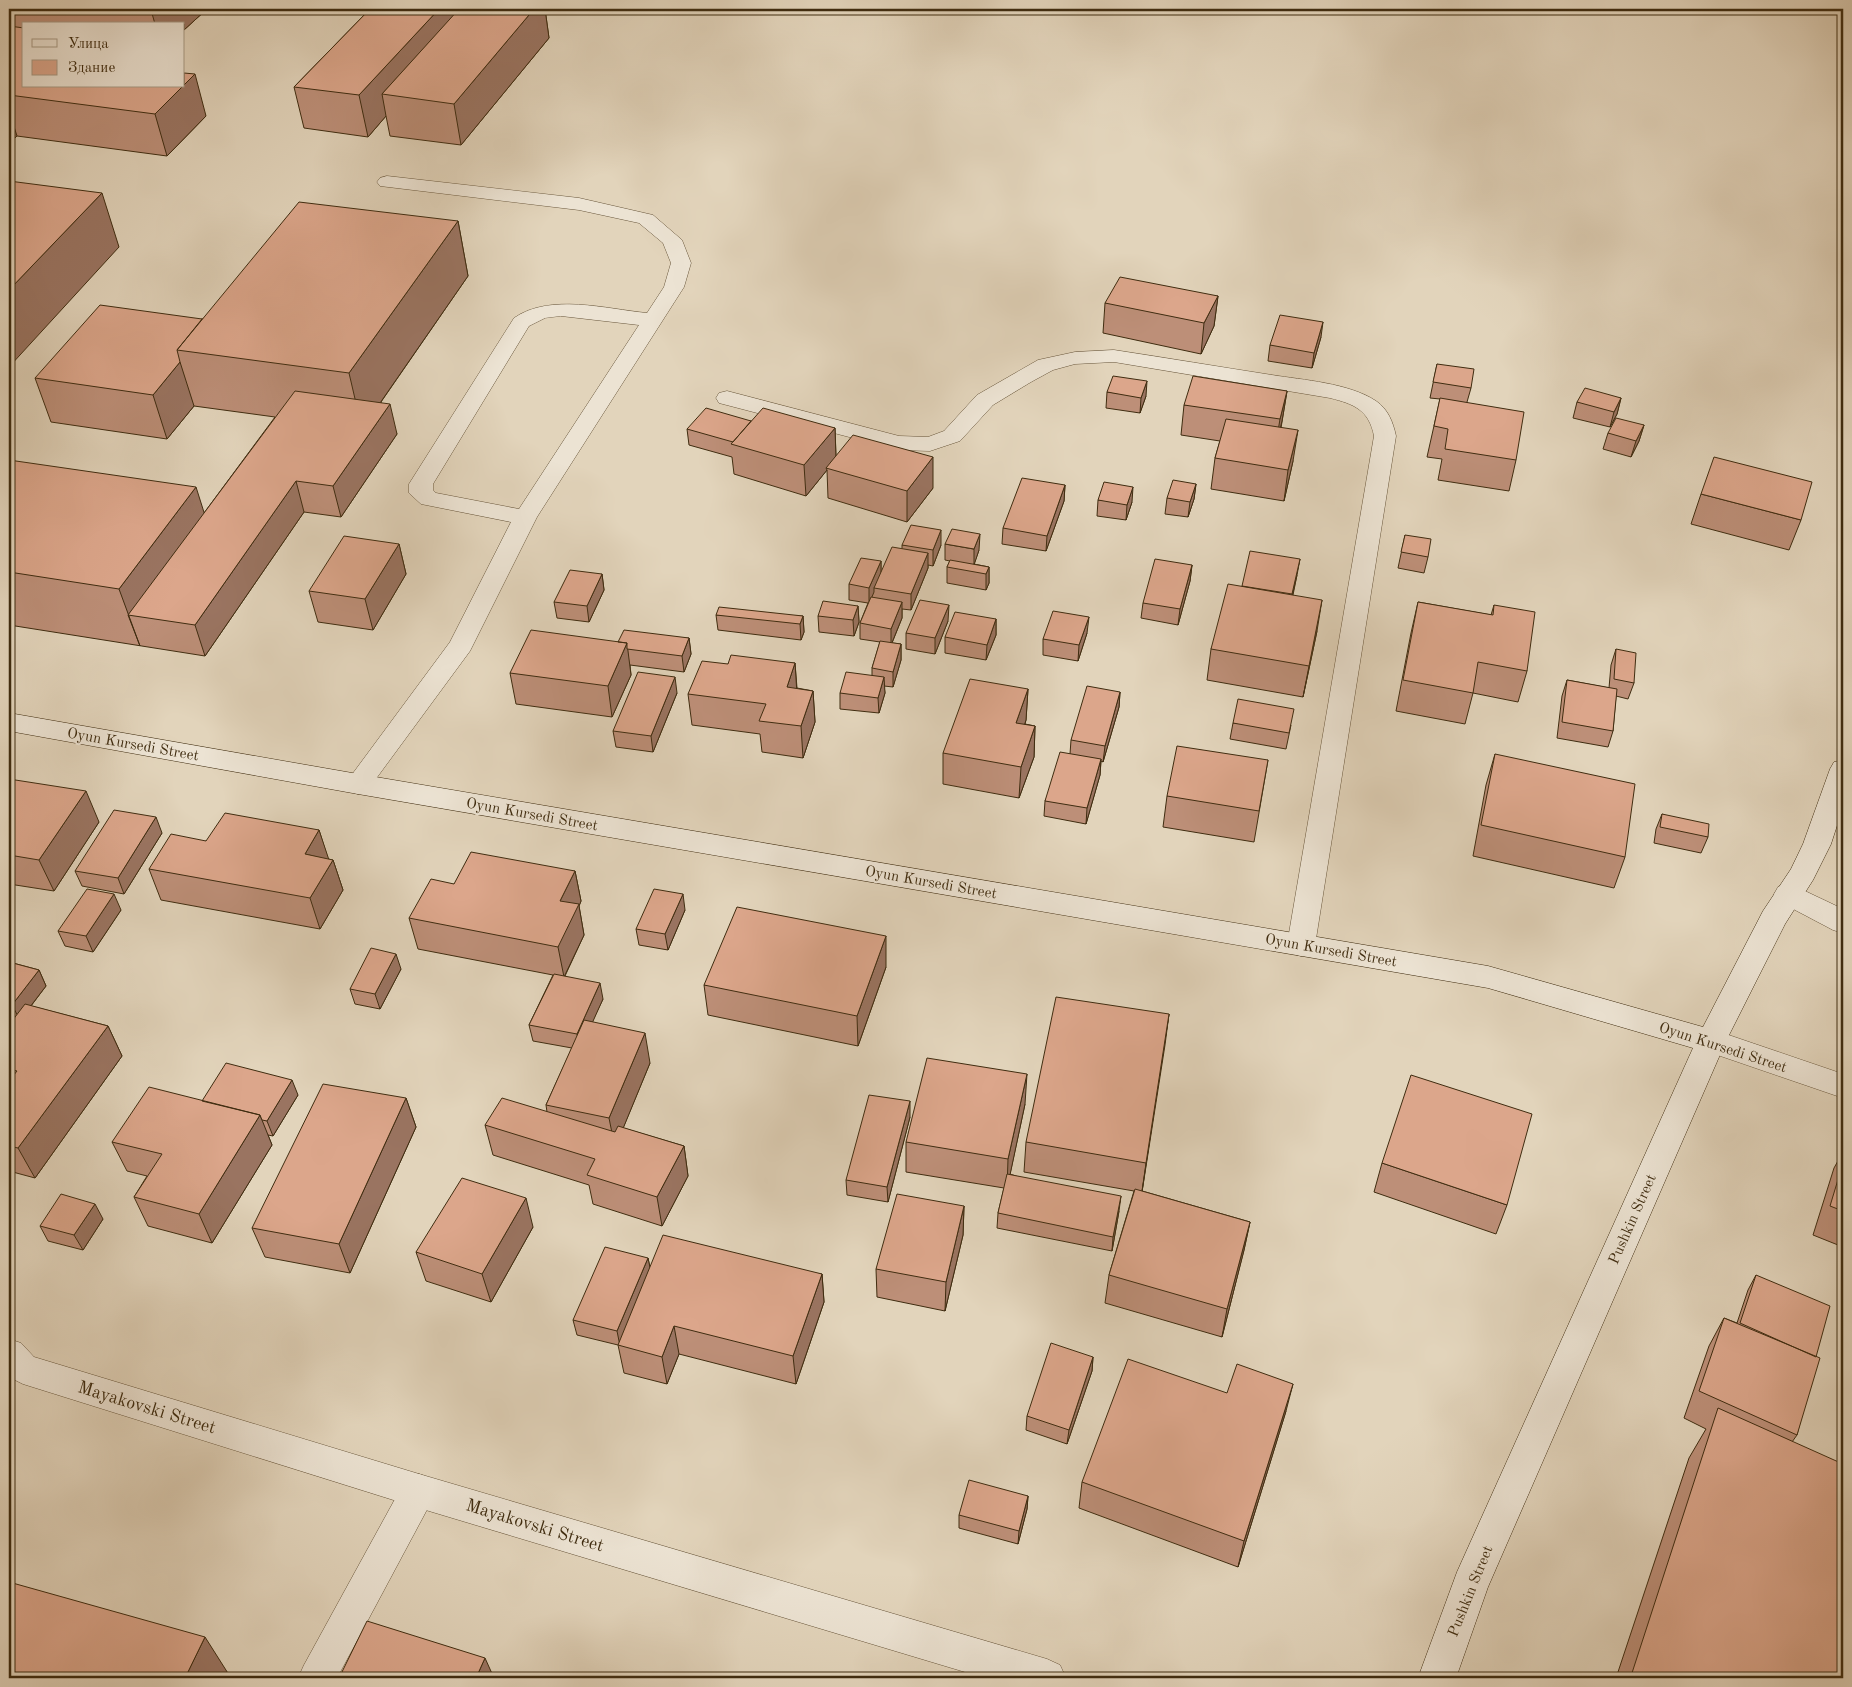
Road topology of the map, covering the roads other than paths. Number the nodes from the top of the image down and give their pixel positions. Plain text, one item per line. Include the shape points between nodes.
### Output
1 (387, 182) dead end
2 (653, 320) junction
3 (727, 398) dead end
4 (525, 516) junction
5 (9, 722) edge
6 (1843, 769) edge
7 (358, 784) junction
8 (1788, 894) junction
9 (1843, 922) edge
10 (1301, 945) junction
11 (1711, 1041) junction
12 (1843, 1086) edge
13 (14, 1369) edge
14 (419, 1491) junction
15 (317, 1678) edge
16 (1047, 1678) edge
17 (1437, 1678) edge

1 - 2 street via 579,204 646,220 672,240 681,262 674,287
2 - 4 street
2 - 4 street via 561,310 546,311 521,322 420,484 421,492 429,499
3 - 10 street via 899,443 930,444 952,436 985,400 1046,365 1075,358 1114,356 1311,388 1368,405 1381,419 1385,436
4 - 7 street via 461,645
5 - 7 street, Oyun Kursedi Street
6 - 8 street, Pushkin Street via 1817,844
7 - 10 street, Oyun Kursedi Street
8 - 9 street
8 - 11 street, Pushkin Street
10 - 11 street, Oyun Kursedi Street via 1488,977
11 - 12 street, Oyun Kursedi Street
11 - 17 street, Pushkin Street via 1470,1585
13 - 14 street, Mayakovski Street
14 - 15 street
14 - 16 street, Mayakovski Street

